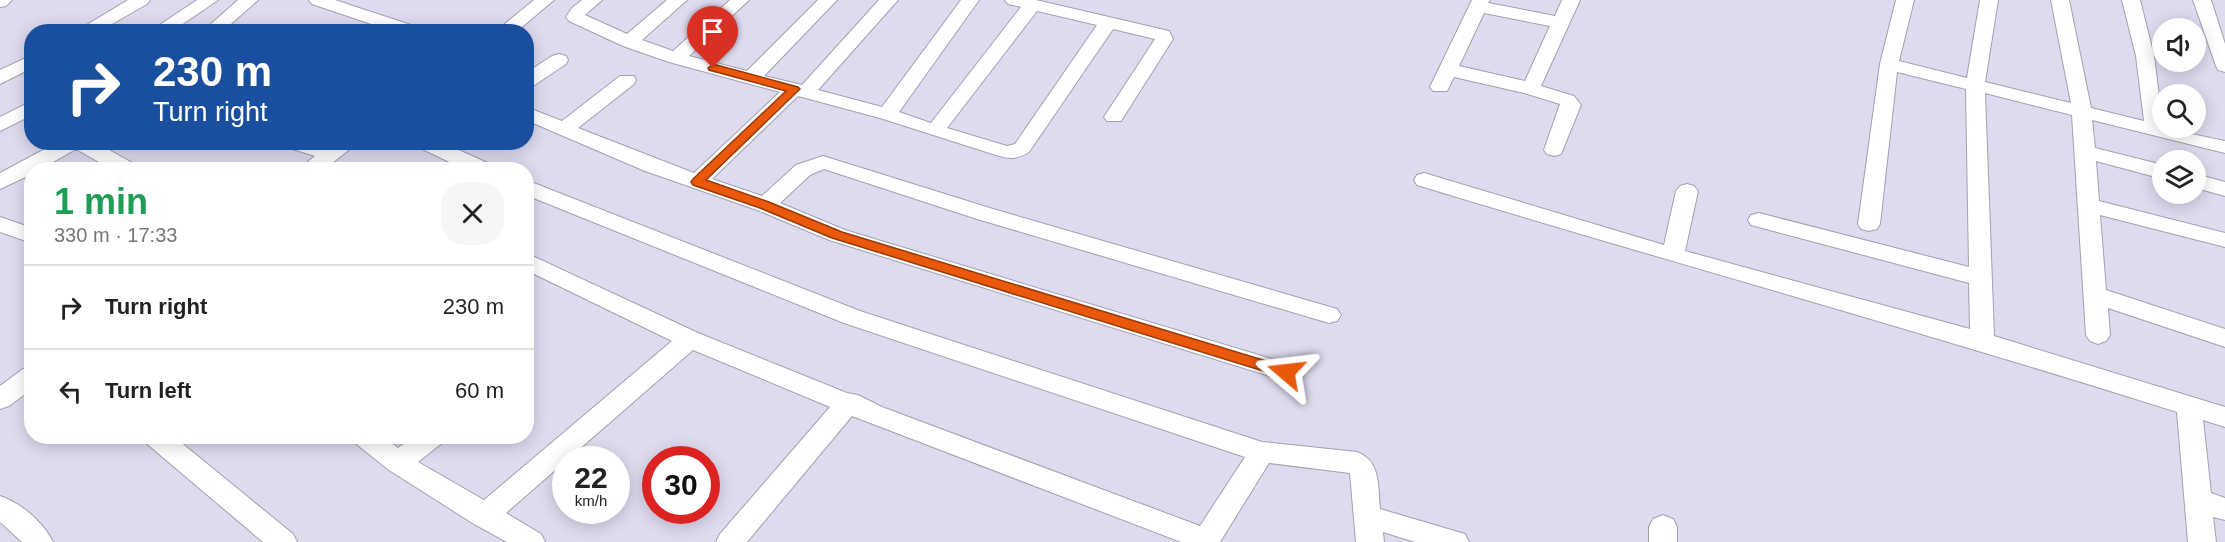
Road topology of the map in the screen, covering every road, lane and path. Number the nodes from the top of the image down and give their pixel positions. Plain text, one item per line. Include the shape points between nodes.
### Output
1 (141, 0) edge
2 (209, 0) edge
3 (249, 0) edge
4 (318, 0) edge
5 (545, 0) edge
6 (592, 0) edge
7 (678, 0) edge
8 (740, 0) edge
9 (828, 0) edge
10 (889, 0) edge
11 (969, 0) edge
12 (1014, 0) edge
13 (1571, 0) edge
14 (1905, 0) edge
15 (1989, 0) edge
16 (2060, 0) edge
17 (2131, 0) edge
18 (2202, 0) edge
19 (1480, 4) edge
20 (1032, 5) junction
21 (1108, 22) junction
22 (1562, 23) junction
23 (98, 24) edge
24 (171, 24) edge
25 (220, 24) edge
26 (390, 24) edge
27 (514, 24) edge
28 (2218, 35) edge
29 (629, 42) junction
30 (676, 58) junction
31 (559, 60) dead end
32 (24, 64) edge
33 (1889, 64) junction
34 (2225, 66) edge
35 (1450, 70) junction
36 (534, 77) edge
37 (0, 78) edge
38 (751, 78) junction
39 (627, 80) dead end
40 (1975, 86) junction
41 (1440, 87) dead end
42 (1529, 88) junction
43 (800, 91) junction
44 (2152, 108) edge
45 (24, 111) edge
46 (2082, 112) junction
47 (887, 114) junction
48 (534, 116) edge
49 (1114, 117) dead end
50 (0, 124) edge
51 (564, 129) junction
52 (2152, 129) edge
53 (935, 131) junction
54 (2188, 138) edge
55 (2225, 147) edge
56 (59, 150) edge
57 (93, 150) edge
58 (307, 150) edge
59 (441, 150) edge
60 (1554, 150) dead end
61 (2086, 152) junction
62 (328, 160) edge
63 (37, 162) edge
64 (115, 162) edge
65 (467, 162) edge
66 (24, 169) edge
67 (2152, 169) edge
68 (1424, 180) dead end
69 (0, 182) edge
70 (698, 182) junction
71 (2206, 184) edge
72 (2225, 189) edge
73 (534, 190) edge
74 (1687, 191) dead end
75 (765, 205) junction
76 (2089, 205) junction
77 (1759, 220) dead end
78 (0, 224) edge
79 (1869, 224) dead end
80 (24, 233) edge
81 (2225, 240) edge
82 (1673, 255) junction
83 (534, 265) edge
84 (1980, 278) junction
85 (2095, 295) junction
86 (1329, 315) dead end
87 (2098, 335) dead end
88 (2225, 338) edge
89 (690, 339) junction
90 (1982, 341) junction
91 (1286, 372) dead end
92 (24, 382) edge
93 (0, 399) edge
94 (849, 402) junction
95 (2188, 406) junction
96 (2225, 417) edge
97 (165, 444) edge
98 (374, 444) edge
99 (423, 444) edge
100 (1279, 454) junction
101 (398, 463) junction
102 (2199, 501) junction
103 (0, 508) edge
104 (2225, 509) edge
105 (484, 516) junction
106 (1368, 529) edge
107 (1206, 541) edge
108 (39, 542) edge
109 (283, 542) edge
110 (531, 542) edge
111 (730, 542) edge
112 (1455, 542) edge
113 (2202, 542) edge

1 - 23 street
2 - 24 street
3 - 25 street
4 - 26 street
5 - 27 street
6 - 29 street via 575,17
7 - 29 street
8 - 30 street
9 - 38 street
10 - 43 street
11 - 47 street
12 - 20 street
13 - 22 street
14 - 33 street
15 - 40 street
16 - 46 street
17 - 44 street via 2145,56
18 - 28 street
19 - 22 street
19 - 35 street
20 - 21 street
20 - 53 street
21 - 49 street via 1164,37
21 - 53 street via 1016,152 1006,153
22 - 42 street
28 - 34 street
29 - 30 street
30 - 38 street
31 - 36 street
32 - 37 street
33 - 40 street
33 - 79 street
35 - 41 street
35 - 42 street
38 - 43 street
39 - 51 street
40 - 46 street
40 - 84 street
42 - 60 street via 1567,100 1571,105
43 - 47 street
43 - 70 street
45 - 50 street
46 - 52 street
46 - 61 street
47 - 53 street
48 - 51 street
51 - 70 street
54 - 55 street
56 - 63 street
57 - 64 street
58 - 62 street
59 - 65 street
61 - 67 street
61 - 76 street
66 - 69 street
68 - 82 street
70 - 75 street
71 - 72 street
73 - 100 street via 852,317
74 - 82 street
75 - 86 street via 803,170 823,162 984,214
75 - 91 street via 837,235
76 - 81 street
76 - 85 street
77 - 84 street
78 - 80 street
82 - 90 street
83 - 89 street
84 - 90 street
85 - 87 street
85 - 88 street
89 - 94 street
89 - 105 street
90 - 95 street
92 - 93 street
94 - 107 street
94 - 111 street
95 - 96 street
95 - 102 street
97 - 109 street
98 - 101 street
99 - 101 street
100 - 106 street via 1356,463 1363,470
100 - 107 street
101 - 105 street
102 - 104 street
102 - 113 street
103 - 108 street
105 - 110 street
106 - 112 street

